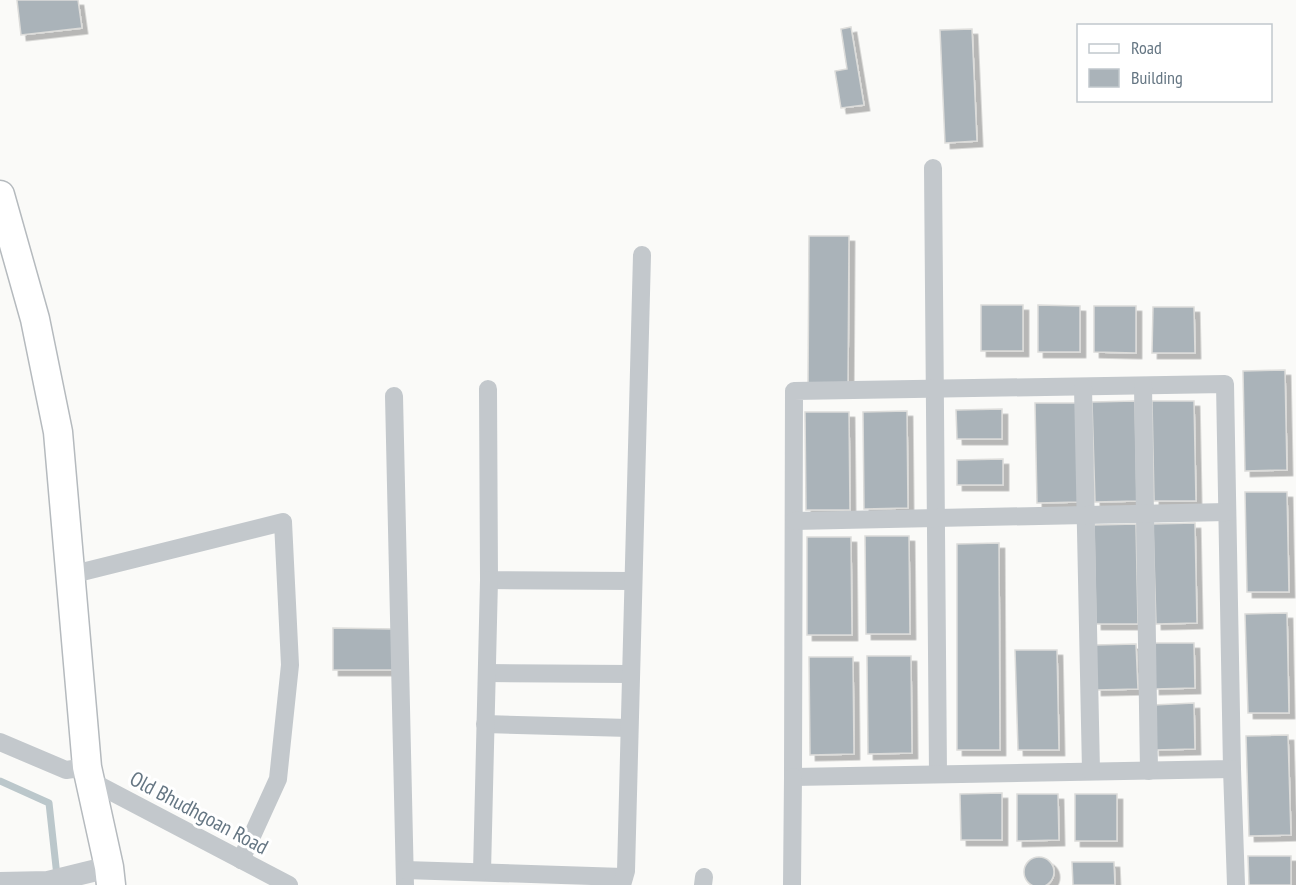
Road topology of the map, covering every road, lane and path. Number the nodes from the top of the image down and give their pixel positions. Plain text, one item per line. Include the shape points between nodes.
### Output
1 (933, 168) dead end
2 (0, 195) edge
3 (642, 255) dead end
4 (1143, 386) junction
5 (1083, 387) junction
6 (488, 389) dead end
7 (935, 390) junction
8 (394, 396) dead end
9 (1227, 512) junction
10 (1144, 513) junction
11 (1085, 515) junction
12 (936, 518) junction
13 (794, 521) junction
14 (70, 575) junction
15 (489, 580) junction
16 (632, 581) junction
17 (487, 673) junction
18 (630, 674) junction
19 (485, 724) junction
20 (629, 728) junction
21 (0, 742) edge
22 (1232, 769) junction
23 (1090, 771) junction
24 (1149, 771) junction
25 (88, 774) junction
26 (938, 774) junction
27 (793, 777) junction
28 (241, 860) junction
29 (482, 872) junction
30 (110, 876) edge
31 (405, 877) edge
32 (623, 881) edge
33 (0, 883) edge
34 (289, 885) edge
35 (792, 885) edge
36 (1236, 885) edge

1 - 7 street
2 - 14 main road via 35,319 58,432
3 - 16 street
4 - 5 street
4 - 9 street via 1225,384
4 - 10 street
5 - 7 street
5 - 11 street
6 - 15 street
7 - 12 street
7 - 13 street via 794,391
8 - 31 street
9 - 10 street
9 - 22 street
10 - 11 street
10 - 24 street
11 - 12 street
11 - 23 street
12 - 13 street
12 - 26 street
13 - 27 street
14 - 25 main road
14 - 28 street via 283,522 290,665 278,779
15 - 16 street
15 - 17 street
16 - 18 street
17 - 18 street
17 - 19 street
18 - 20 street
19 - 20 street
19 - 29 street
20 - 32 street
21 - 25 street via 66,770
22 - 24 street
22 - 36 street
23 - 24 street
23 - 26 street
25 - 28 street, Old Bhudhgoan Road
25 - 30 main road
26 - 27 street
27 - 35 street
28 - 34 street, Old Bhudhgoan Road
29 - 31 street
29 - 32 street
30 - 33 street

